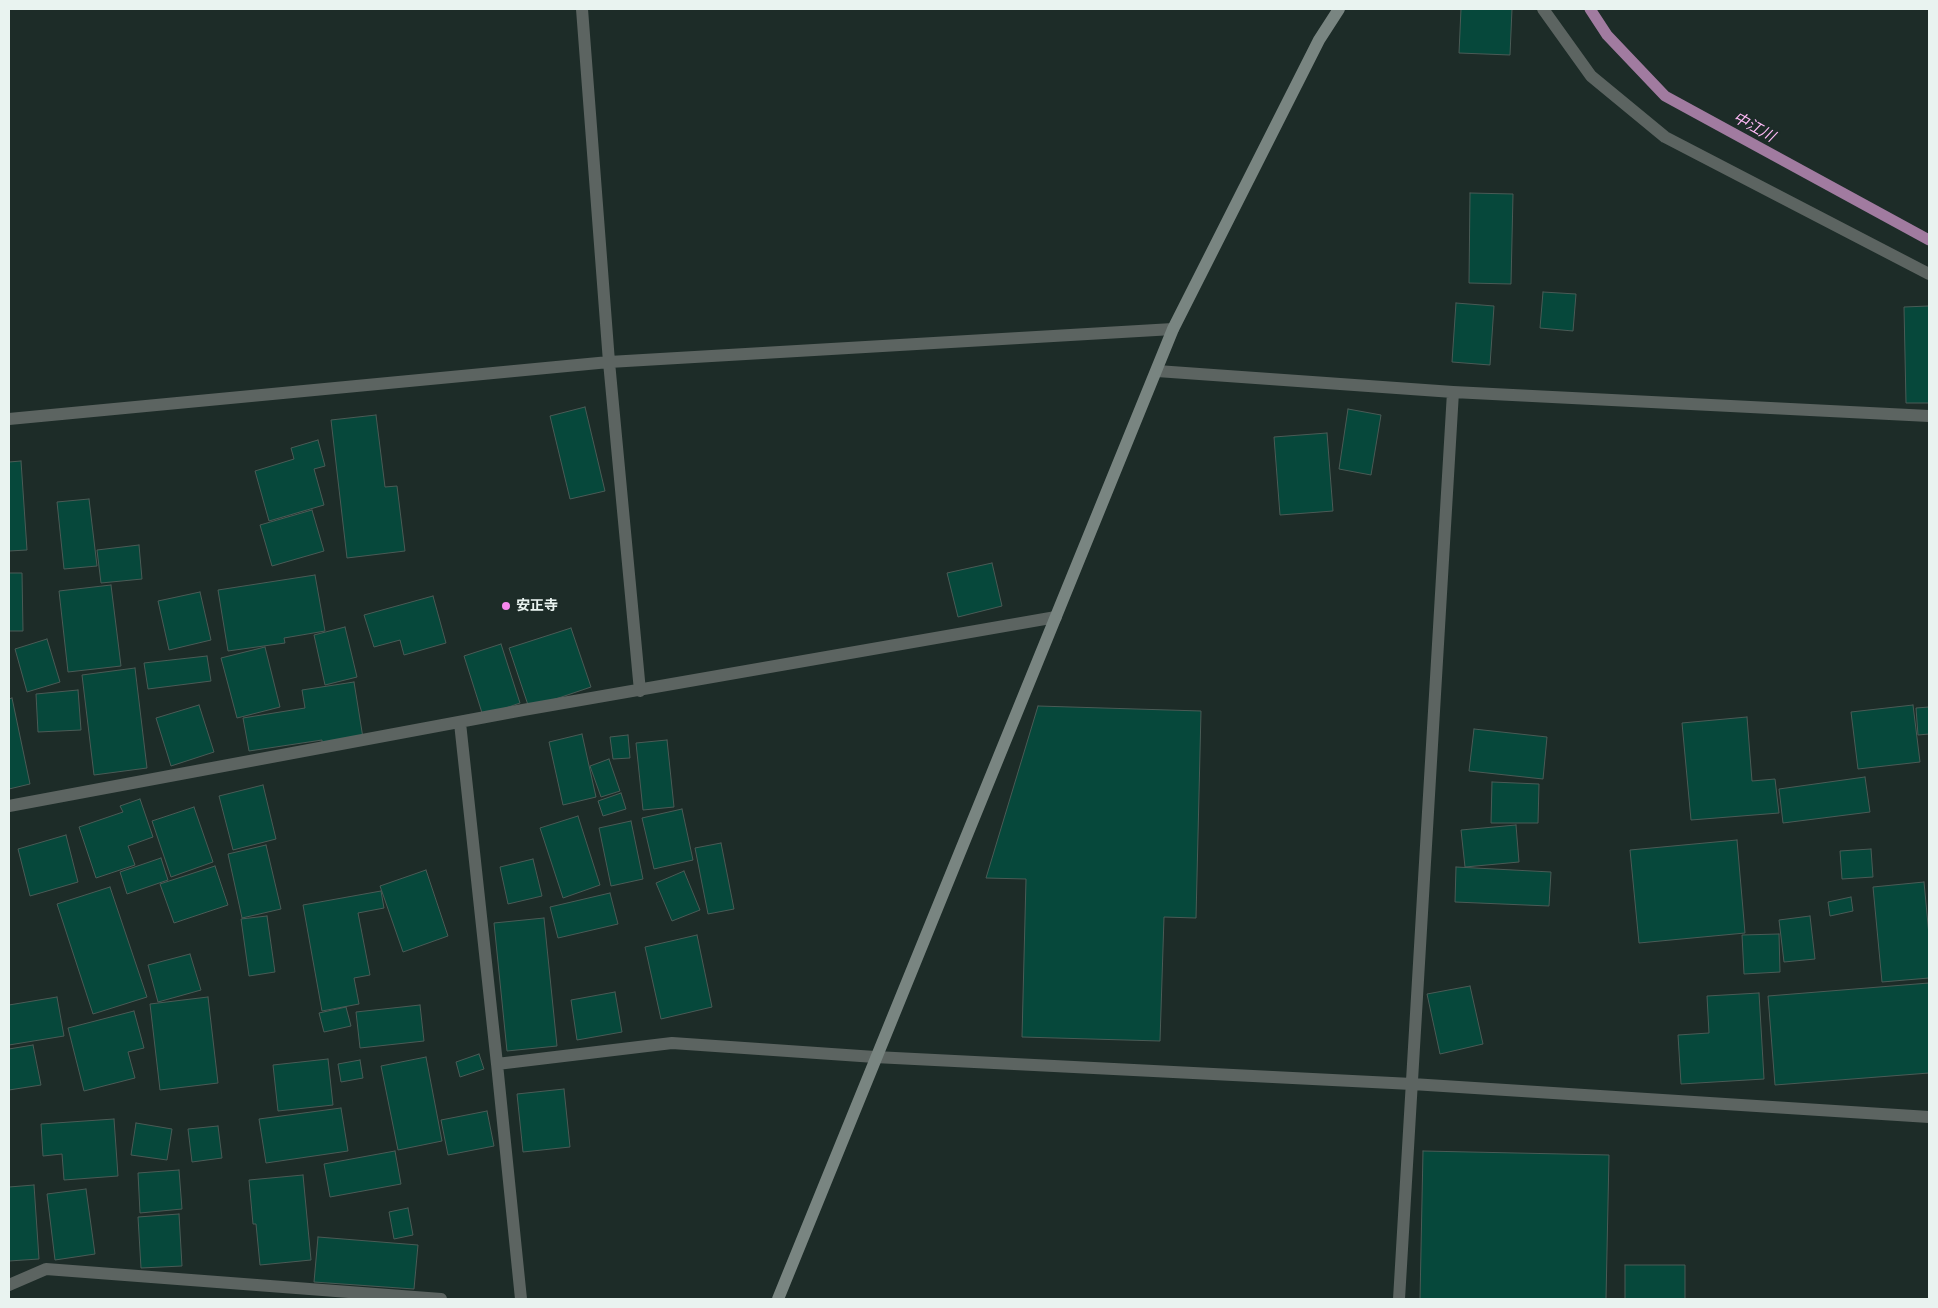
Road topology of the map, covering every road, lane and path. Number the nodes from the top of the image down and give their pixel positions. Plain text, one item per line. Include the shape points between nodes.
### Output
1 (582, 9) edge
2 (1339, 9) edge
3 (1543, 9) edge
4 (1929, 274) edge
5 (1173, 329) junction
6 (609, 362) junction
7 (1157, 371) junction
8 (1454, 392) junction
9 (1929, 416) edge
10 (9, 419) edge
11 (1056, 618) junction
12 (640, 691) junction
13 (460, 723) junction
14 (9, 806) edge
15 (875, 1057) junction
16 (497, 1064) junction
17 (1412, 1084) junction
18 (1929, 1117) edge
19 (9, 1285) edge
20 (441, 1299) edge
21 (521, 1299) edge
22 (778, 1299) edge
23 (1399, 1299) edge

1 - 6 street
2 - 5 street via 1319,40
3 - 4 street via 1592,76 1666,137
5 - 6 street
5 - 7 street
6 - 10 street
6 - 12 street
7 - 8 street
7 - 11 street
8 - 9 street
8 - 17 street
11 - 12 street
11 - 15 street
12 - 13 street
13 - 14 street
13 - 16 street
15 - 16 street via 672,1043
15 - 17 street
15 - 22 street
16 - 21 street
17 - 18 street
17 - 23 street
19 - 20 street via 46,1269

